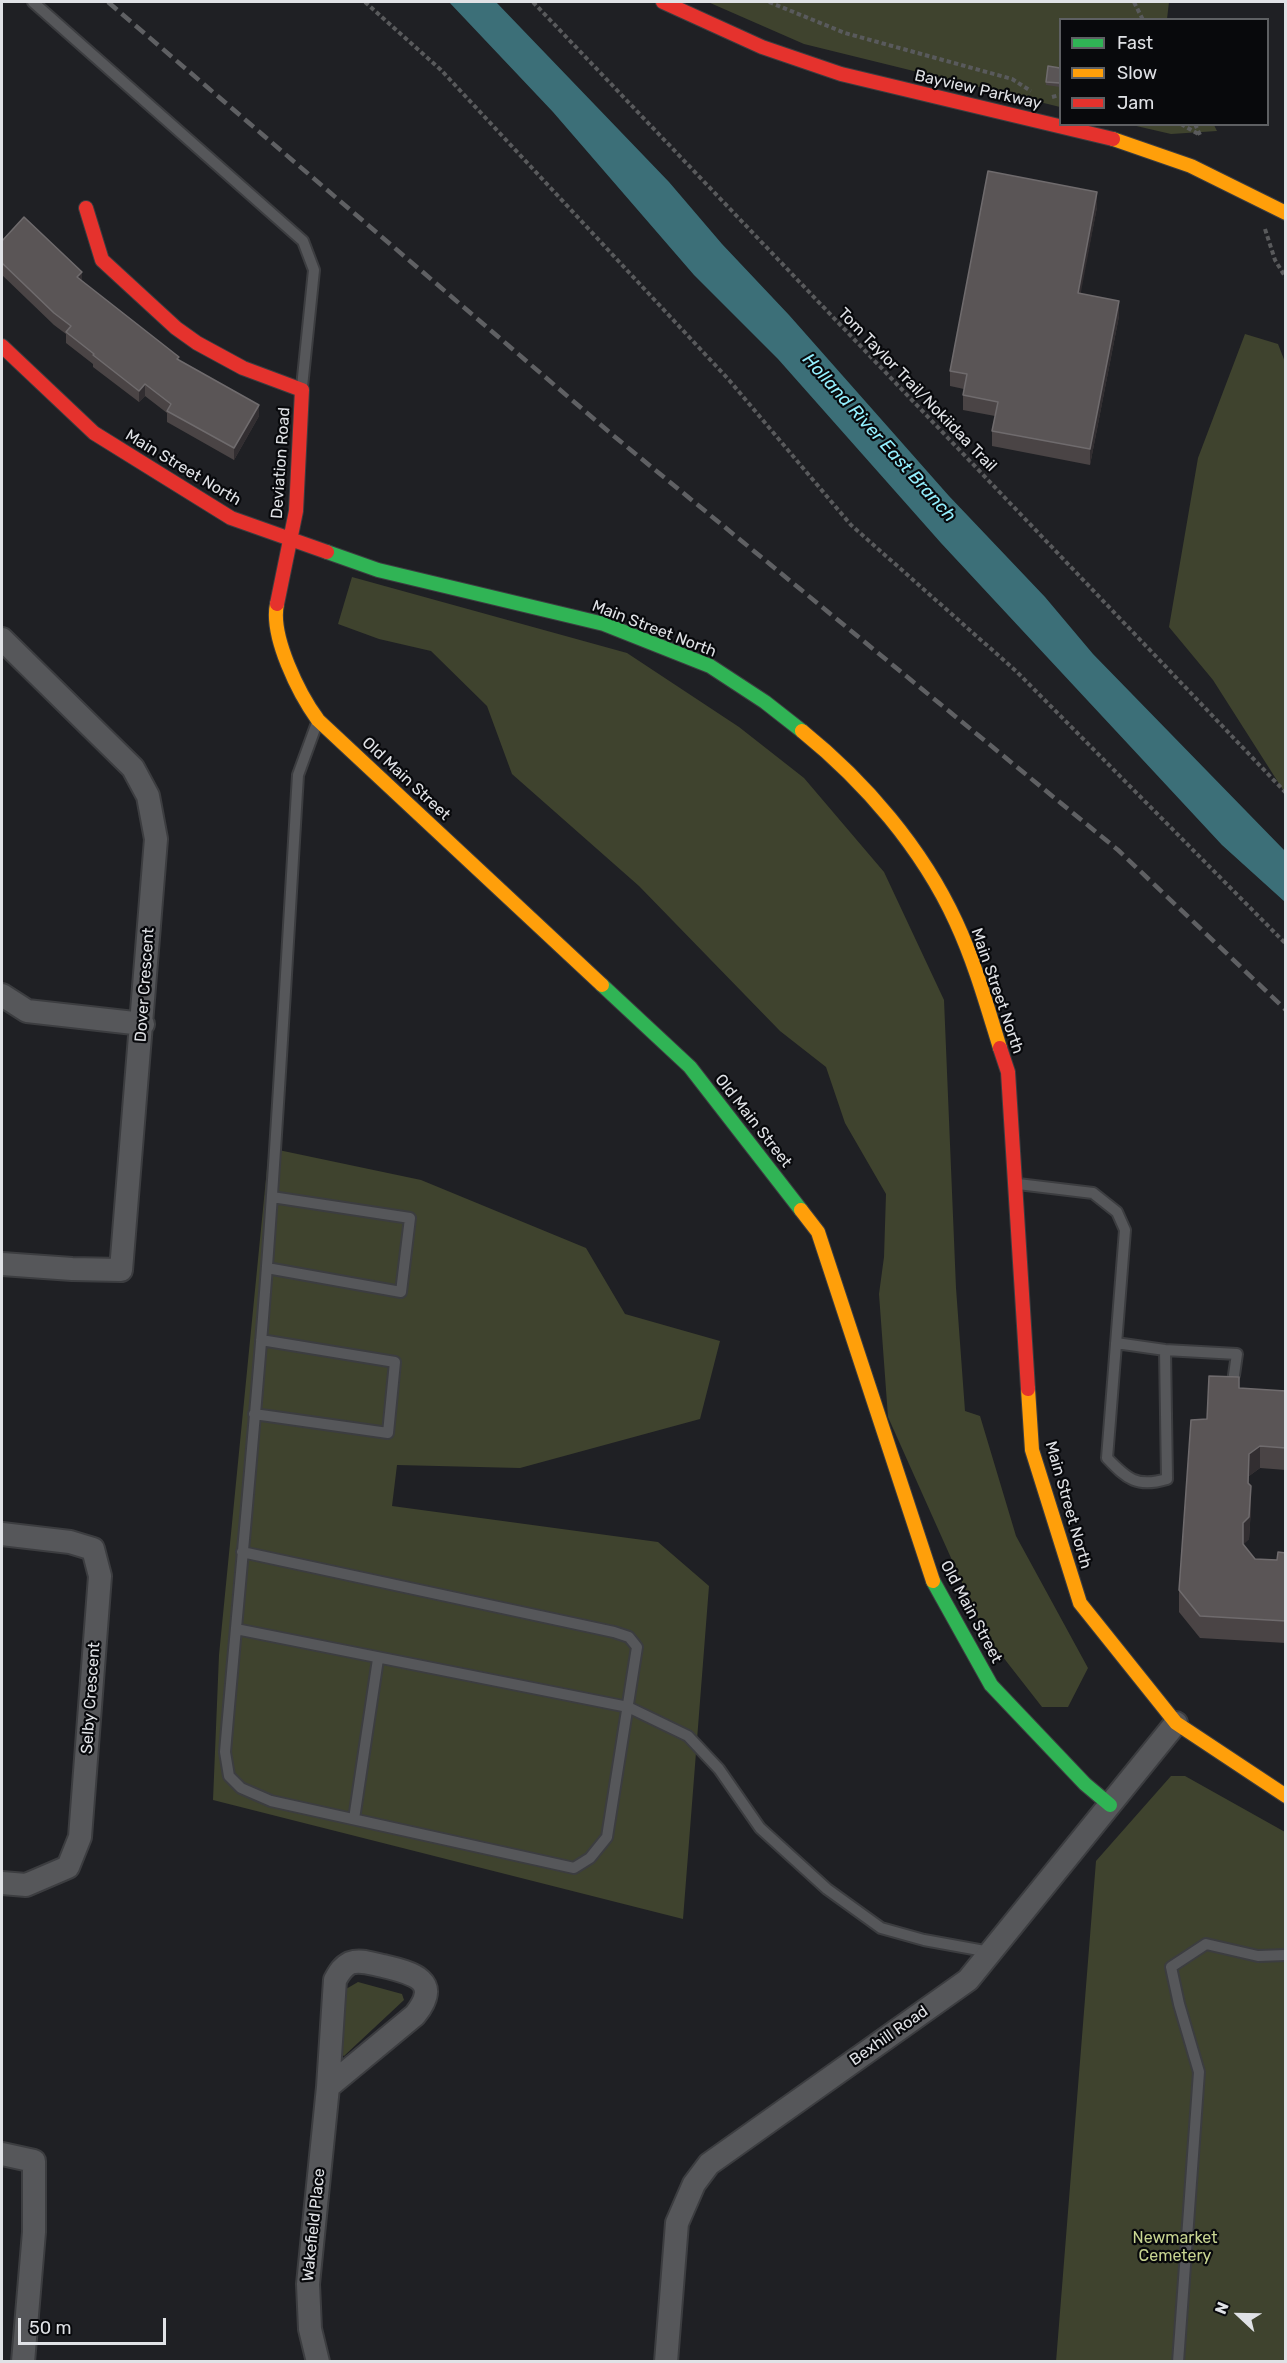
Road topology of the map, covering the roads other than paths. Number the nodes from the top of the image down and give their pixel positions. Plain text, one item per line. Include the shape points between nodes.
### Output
1 (33, 2) edge
2 (663, 2) edge
3 (86, 208) dead end
4 (1286, 213) edge
5 (2, 346) edge
6 (302, 390) junction
7 (291, 539) junction
8 (2, 639) edge
9 (318, 720) junction
10 (2, 995) edge
11 (143, 1024) junction
12 (1015, 1184) junction
13 (272, 1197) junction
14 (2, 1264) edge
15 (267, 1268) junction
16 (261, 1340) junction
17 (1116, 1343) junction
18 (1165, 1350) junction
19 (1234, 1375) edge
20 (254, 1414) junction
21 (2, 1534) edge
22 (242, 1552) junction
23 (236, 1629) junction
24 (378, 1659) junction
25 (628, 1707) junction
26 (1176, 1723) junction
27 (1286, 1796) edge
28 (1110, 1805) junction
29 (354, 1819) junction
30 (2, 1883) edge
31 (990, 1952) junction
32 (1286, 1955) edge
33 (328, 2087) junction
34 (2, 2154) edge
35 (23, 2361) edge
36 (318, 2361) edge
37 (666, 2361) edge
38 (1178, 2361) edge

1 - 6 lane via 303,241 314,270
2 - 4 street, Bayview Parkway via 701,21 863,81 1111,138 1159,153
3 - 6 street via 102,260 176,328 243,368
5 - 7 street, Main Street North via 94,433 231,518
6 - 7 street, Deviation Road
7 - 9 street, Old Main Street via 274,610 283,653 304,701
7 - 12 street, Main Street North via 378,570 604,624 710,666 765,702 821,747 880,807 921,859 956,922 1008,1072
8 - 11 street, Dover Crescent via 133,768 148,796 156,839
9 - 13 lane via 298,775
9 - 28 street, Old Main Street via 690,1067 818,1232 931,1578 990,1685
10 - 11 street via 27,1011
11 - 14 street, Dover Crescent via 121,1270
12 - 17 lane via 1093,1193 1117,1212 1125,1230
12 - 26 street, Main Street North via 1032,1450 1080,1603
13 - 15 lane
13 - 15 lane via 410,1218 401,1292
15 - 16 lane
16 - 20 lane
16 - 20 lane via 395,1362 388,1433
17 - 18 lane
17 - 18 lane via 1107,1458 1127,1479 1152,1484 1167,1479
18 - 19 lane via 1237,1354
20 - 22 lane
21 - 30 street, Selby Crescent via 70,1542 93,1549 100,1576 80,1837 68,1867 26,1885
22 - 23 lane
22 - 25 lane via 629,1637 638,1647
23 - 24 lane
23 - 29 lane via 225,1752 229,1776 241,1788 271,1801
24 - 25 lane
24 - 29 lane
25 - 29 lane via 607,1837 574,1868
25 - 31 lane via 688,1736 719,1769 760,1828 827,1889 881,1928
26 - 27 street, Main Street North
26 - 28 street, Bexhill Road
28 - 31 street, Bexhill Road
31 - 37 street, Bexhill Road via 968,1980 704,2171 677,2223
32 - 38 lane via 1258,1956 1206,1944 1171,1967 1198,2072
33 - 33 street, Wakefield Place via 415,2015 426,1992 418,1976 359,1961 340,1970 332,1991
33 - 36 street, Wakefield Place via 308,2284 309,2329
34 - 35 street via 34,2161 34,2232

